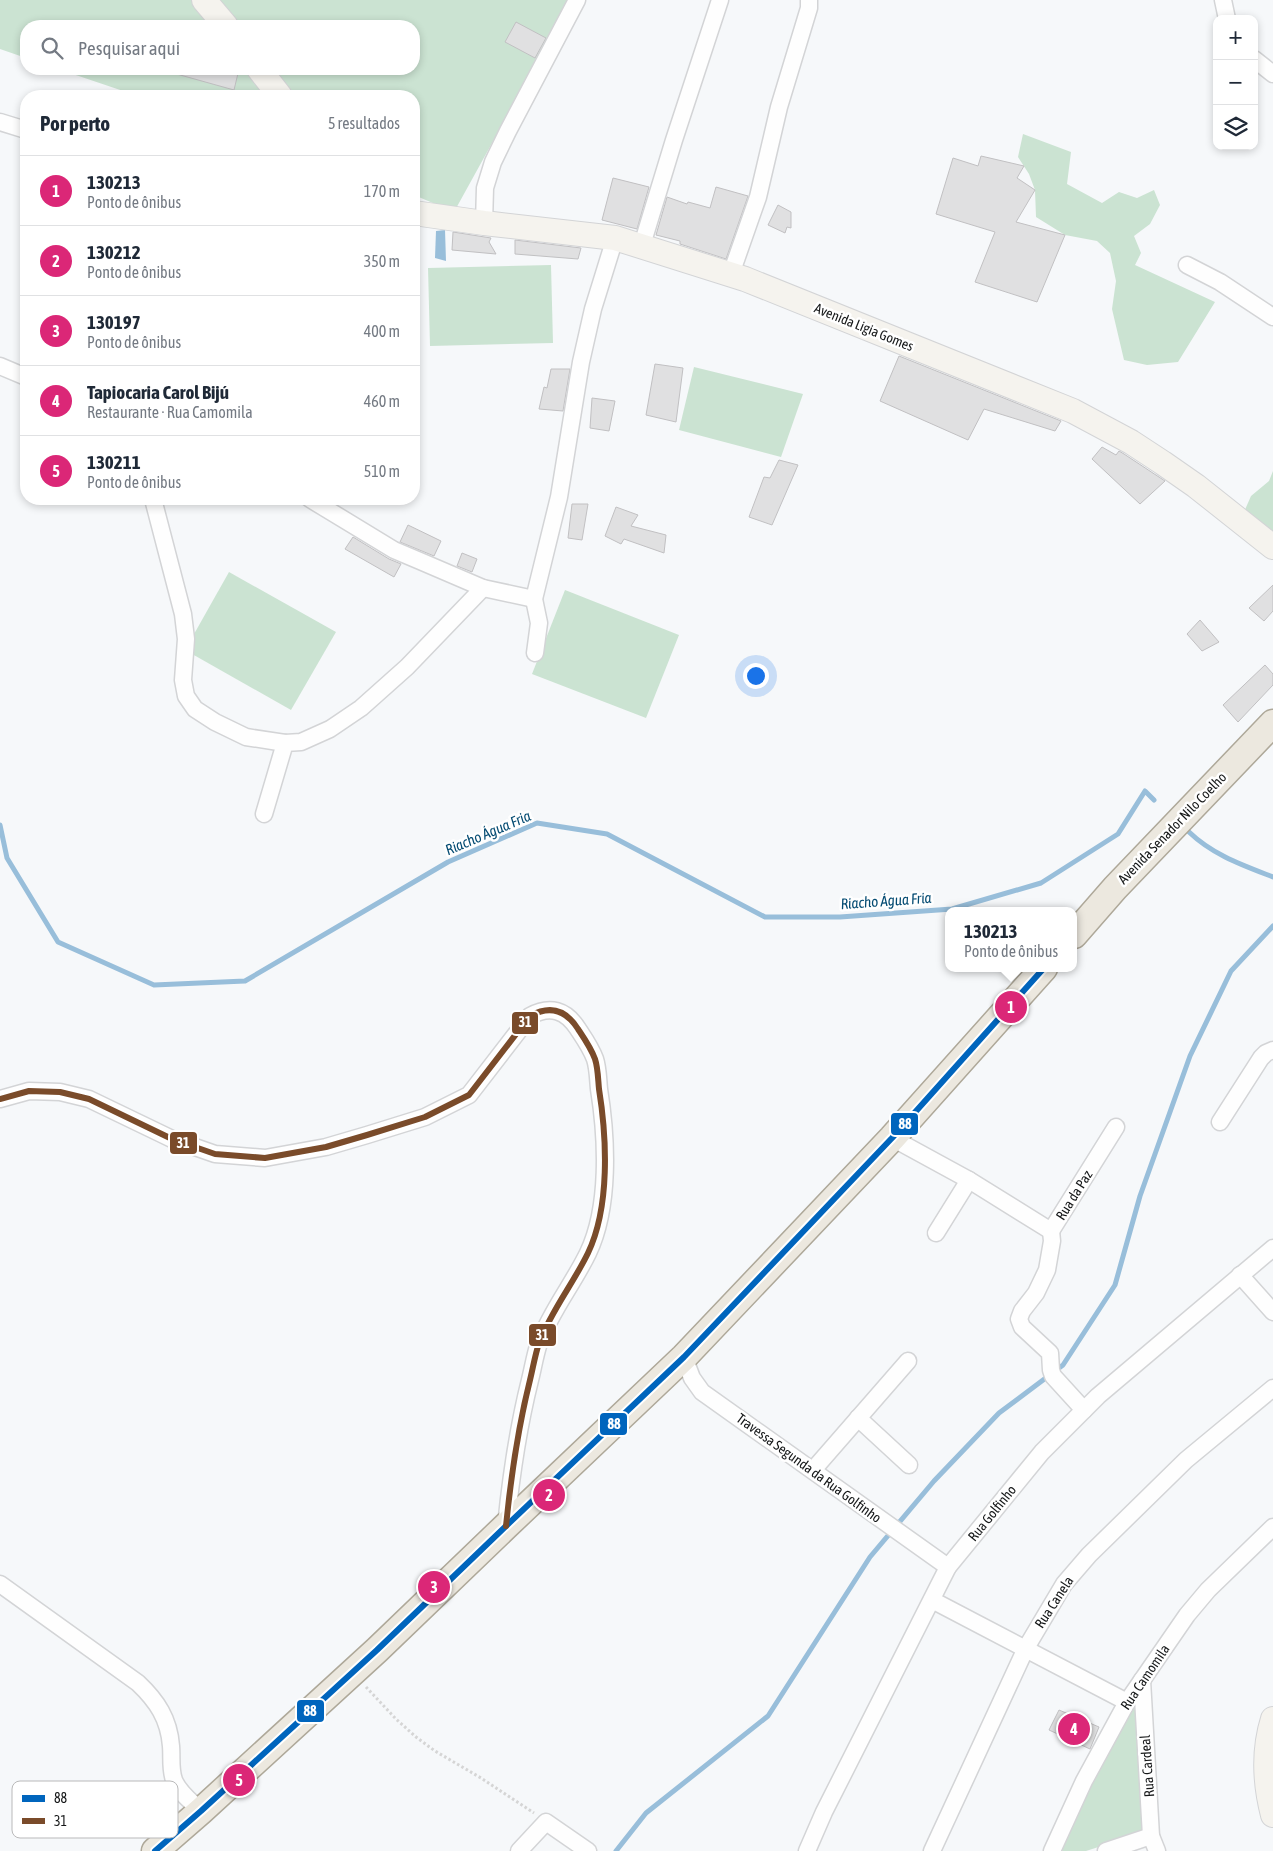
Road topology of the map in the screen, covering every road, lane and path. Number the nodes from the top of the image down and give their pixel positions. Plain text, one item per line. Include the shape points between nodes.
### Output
1 (204, 0) edge
2 (577, 0) edge
3 (720, 0) edge
4 (809, 0) edge
5 (1223, 0) edge
6 (1226, 15) edge
7 (221, 20) edge
8 (1255, 60) edge
9 (1273, 74) edge
10 (264, 75) edge
11 (275, 90) edge
12 (0, 122) edge
13 (20, 128) edge
14 (420, 214) edge
15 (484, 223) junction
16 (615, 238) junction
17 (642, 245) junction
18 (1187, 265) dead end
19 (731, 274) junction
20 (1273, 317) edge
21 (0, 366) edge
22 (20, 374) edge
23 (155, 505) edge
24 (320, 505) edge
25 (1273, 547) edge
26 (483, 588) junction
27 (534, 599) junction
28 (535, 653) dead end
29 (1273, 723) edge
30 (285, 743) junction
31 (264, 814) dead end
32 (1077, 932) edge
33 (1040, 972) edge
34 (1273, 1050) edge
35 (0, 1099) edge
36 (1220, 1122) dead end
37 (1116, 1127) dead end
38 (892, 1138) junction
39 (969, 1180) junction
40 (1051, 1231) junction
41 (936, 1233) dead end
42 (1273, 1248) edge
43 (1240, 1275) junction
44 (1273, 1312) edge
45 (684, 1357) junction
46 (908, 1361) dead end
47 (1273, 1388) edge
48 (1084, 1410) junction
49 (858, 1418) junction
50 (909, 1466) dead end
51 (813, 1470) junction
52 (506, 1526) junction
53 (1273, 1527) edge
54 (948, 1567) junction
55 (0, 1584) edge
56 (932, 1600) junction
57 (1026, 1648) junction
58 (350, 1674) junction
59 (1142, 1680) junction
60 (1127, 1702) junction
61 (1273, 1719) edge
62 (174, 1781) edge
63 (178, 1789) edge
64 (201, 1812) junction
65 (1273, 1815) edge
66 (546, 1822) junction
67 (178, 1832) edge
68 (170, 1838) edge
69 (1154, 1843) edge
70 (155, 1851) edge
71 (519, 1851) edge
72 (588, 1851) edge
73 (807, 1851) edge
74 (932, 1851) edge
75 (1052, 1851) edge
76 (1106, 1851) edge

1 - 7 street
2 - 15 street via 493,162 485,188
3 - 17 street
4 - 19 street via 758,197
5 - 6 street
8 - 9 street
10 - 11 street
12 - 13 street
14 - 15 street, Avenida Ligia Gomes
15 - 16 street, Avenida Ligia Gomes
16 - 17 street, Avenida Ligia Gomes
16 - 27 street via 583,353 559,497
17 - 19 street, Avenida Ligia Gomes
18 - 20 street via 1220,282
19 - 25 street, Avenida Ligia Gomes via 1073,411 1163,463
21 - 22 street
23 - 30 street via 185,621 183,680 186,696 195,709 246,737
24 - 26 street via 394,550
26 - 27 street
26 - 30 street via 407,667 361,708 330,729 302,742
27 - 28 street via 539,623
29 - 32 main road, Avenida Senador Nilo Coelho
30 - 31 street
33 - 38 main road
34 - 36 street via 1261,1058
35 - 52 street via 29,1091 60,1092 89,1099 172,1139 215,1154 265,1158 326,1147 425,1117 469,1095 530,1016 549,1009 563,1013 574,1023 595,1060 602,1108 602,1197 597,1228 588,1253 558,1303 539,1344 517,1436
37 - 40 street, Rua da Paz
38 - 39 street, Rua da Paz
38 - 45 main road
39 - 40 street, Rua da Paz
39 - 41 street
40 - 48 street via 1047,1270 1019,1319 1022,1327 1050,1353 1052,1373
42 - 43 street, Rua Golfinho
43 - 44 street
43 - 48 street, Rua Golfinho
45 - 51 street, Travessa Segunda da Rua Golfinho via 702,1392
45 - 52 main road
46 - 49 street
47 - 57 street, Rua Canela via 1186,1460 1089,1555 1064,1584
48 - 54 street, Rua Golfinho via 1042,1452
49 - 50 street
49 - 51 street
51 - 54 street, Travessa Segunda da Rua Golfinho
52 - 58 main road
53 - 59 street, Rua Camomila via 1208,1590
54 - 56 street, Rua Golfinho
55 - 62 street via 138,1683 154,1698 164,1713 169,1731
56 - 57 street
56 - 73 street, Rua Golfinho
57 - 60 street
57 - 74 street, Rua Canela
58 - 64 main road
58 - 66 path via 435,1752 488,1782
59 - 60 street, Rua Camomila
59 - 69 street, Rua Cardeal
60 - 75 street, Rua Camomila via 1084,1781
61 - 65 street via 1265,1773
63 - 64 street
64 - 67 main road
66 - 71 street
66 - 72 street
68 - 70 main road
69 - 76 street

